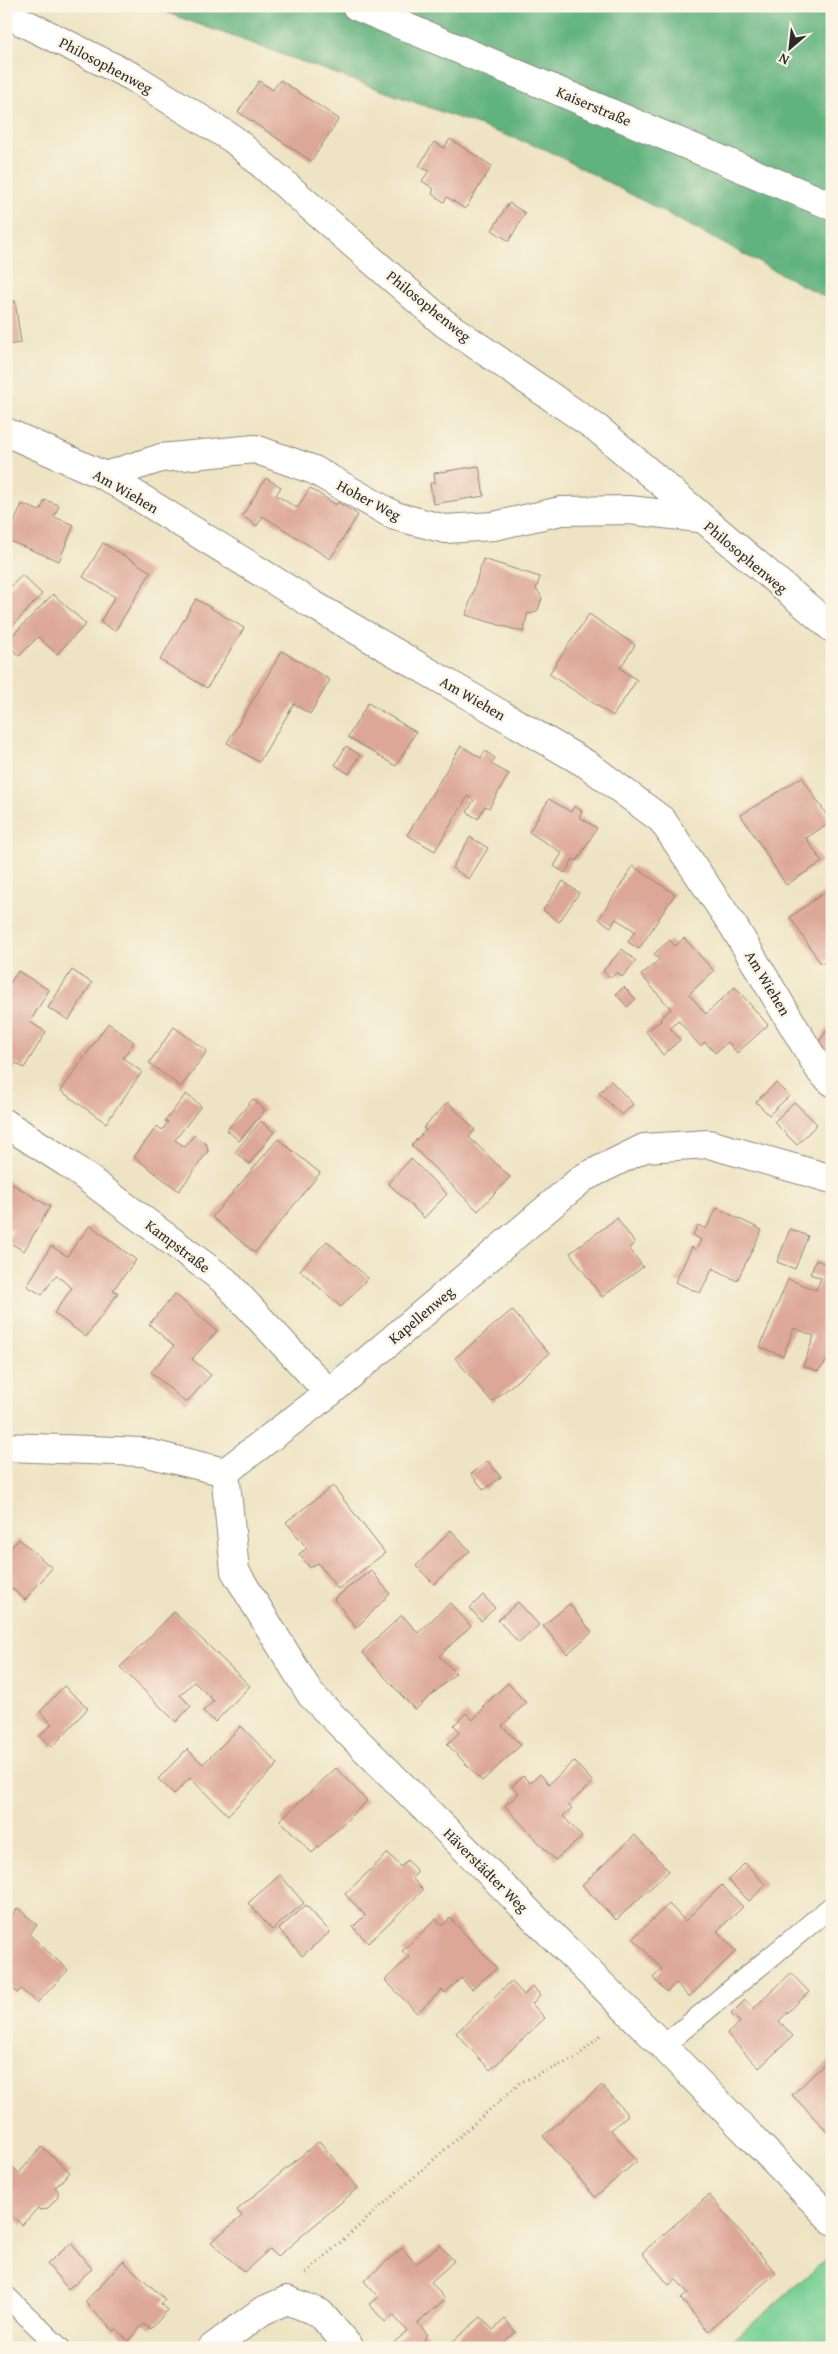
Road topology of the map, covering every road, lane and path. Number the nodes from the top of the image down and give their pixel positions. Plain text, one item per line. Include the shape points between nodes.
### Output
1 (356, 6) edge
2 (6, 14) edge
3 (832, 206) edge
4 (6, 432) edge
5 (105, 476) junction
6 (699, 518) junction
7 (832, 628) edge
8 (832, 1082) edge
9 (6, 1124) edge
10 (832, 1178) edge
11 (329, 1393) junction
12 (6, 1447) edge
13 (226, 1472) junction
14 (832, 1906) edge
15 (627, 2010) junction
16 (664, 2046) junction
17 (832, 2220) edge
18 (6, 2296) edge
19 (287, 2300) junction
20 (60, 2348) edge
21 (212, 2348) edge
22 (350, 2348) edge

1 - 3 street, Kaiserstraße
2 - 6 street, Philosophenweg via 133,77 233,139 444,323 598,430
4 - 5 street, Am Wiehen
5 - 6 street, Hoher Weg via 161,458 255,449 314,470 395,516 446,529 494,526 561,511 628,510
5 - 8 street, Am Wiehen via 312,604 588,765 662,820 734,927 820,1072
6 - 7 street, Philosophenweg
9 - 11 street, Kampstraße via 67,1163 225,1281
10 - 11 street, Kapellenweg via 709,1144 644,1148 582,1178
11 - 13 street, Kapellenweg
12 - 13 street via 142,1452
13 - 15 street, Häverstädter Weg via 234,1571 311,1695
14 - 16 lane
15 - 16 street, Häverstädter Weg
15 - 19 path via 576,2058 521,2082 300,2278
16 - 17 street, Häverstädter Weg
18 - 20 lane
19 - 21 street via 262,2311
19 - 22 street via 320,2313

